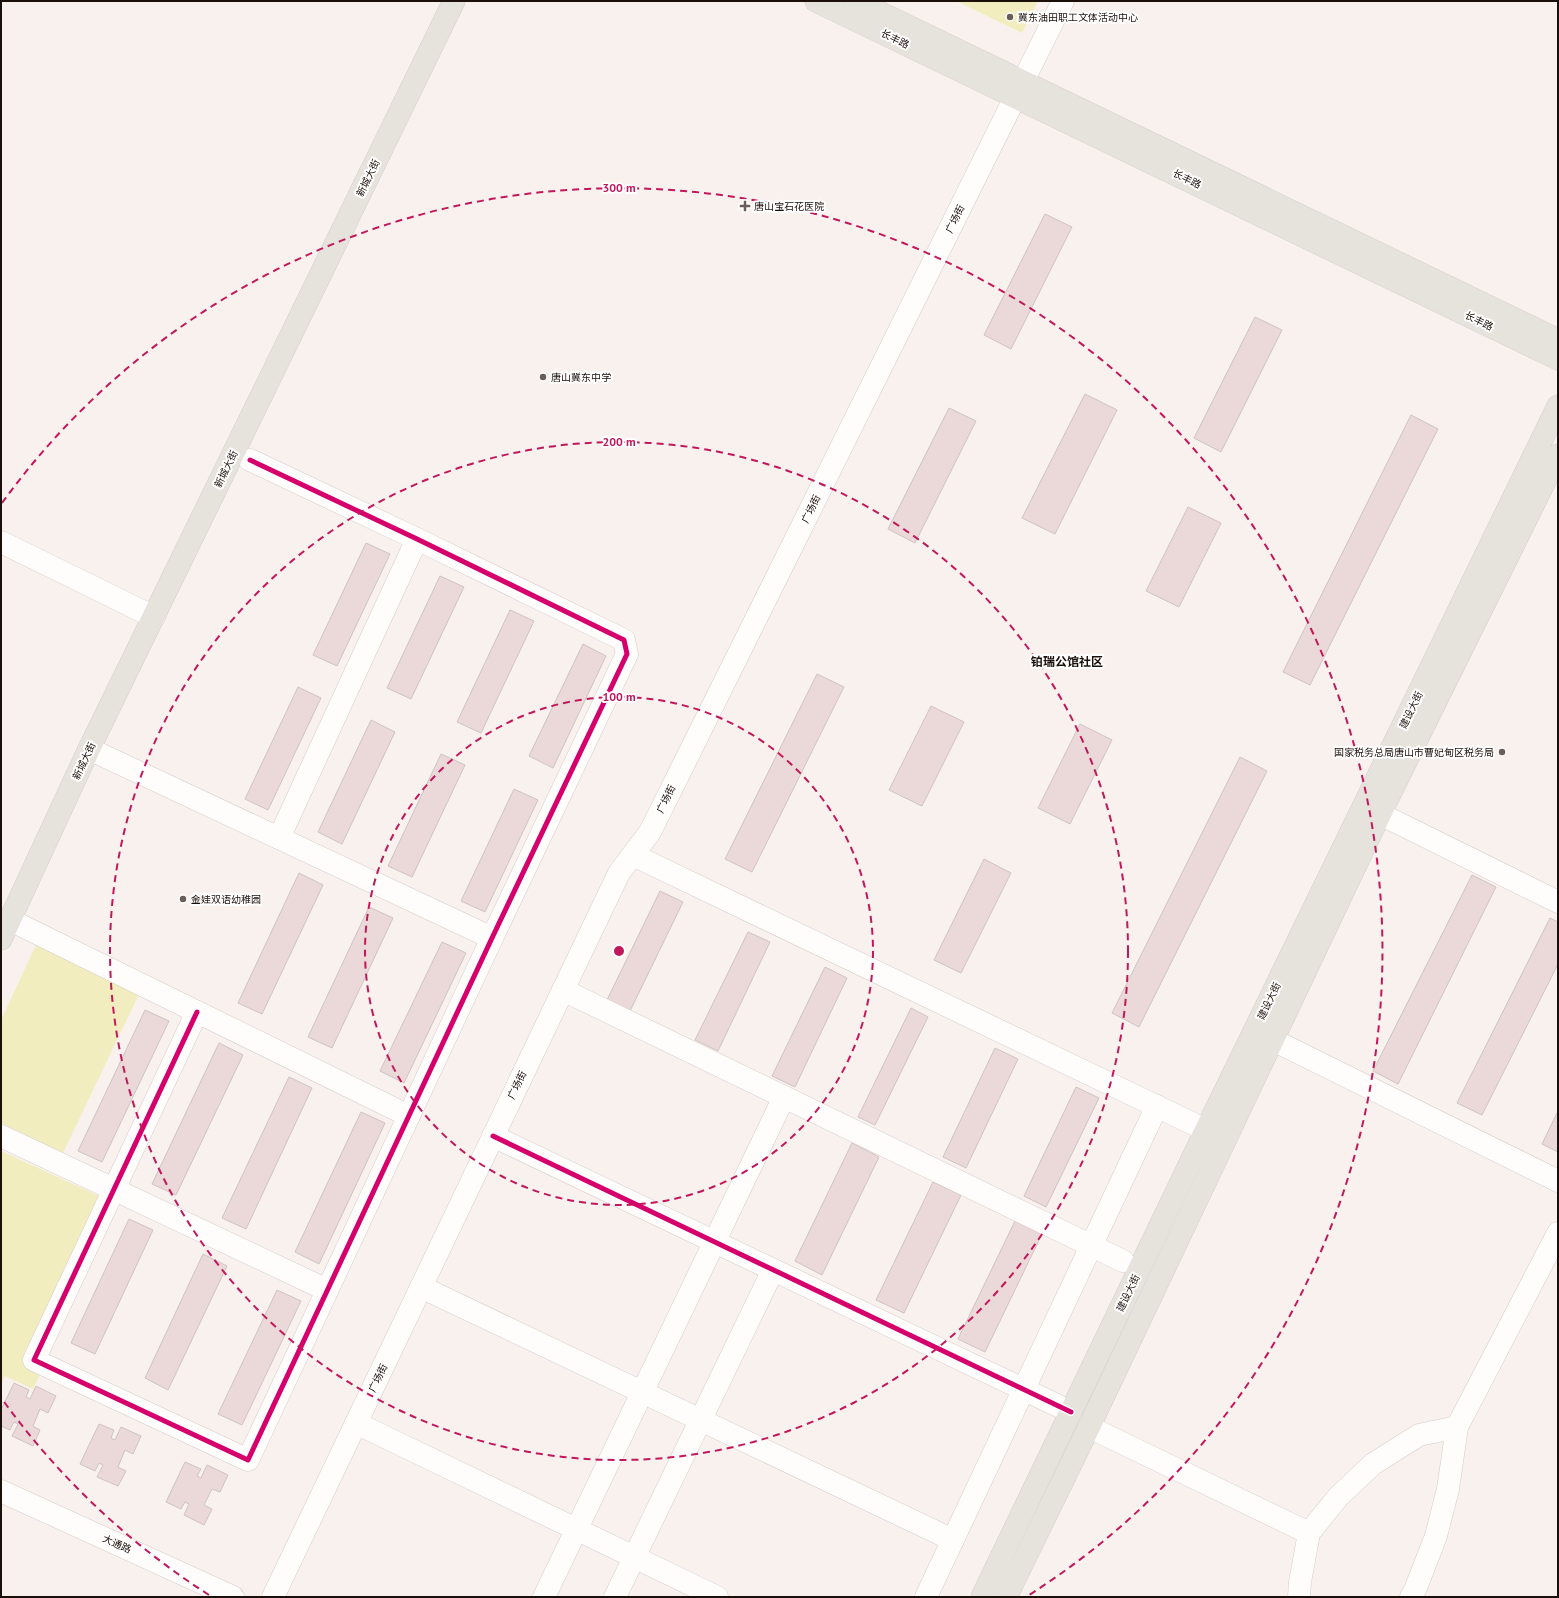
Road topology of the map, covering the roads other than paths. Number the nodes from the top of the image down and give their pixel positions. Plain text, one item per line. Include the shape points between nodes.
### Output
1 (454, 1) edge
2 (816, 1) edge
3 (856, 1) edge
4 (1063, 1) edge
5 (1020, 89) junction
6 (1558, 340) edge
7 (1558, 359) edge
8 (1558, 406) edge
9 (1558, 455) edge
10 (250, 460) dead end
11 (417, 539) junction
12 (1, 542) edge
13 (154, 618) junction
14 (90, 749) junction
15 (1380, 814) junction
16 (279, 838) junction
17 (633, 854) junction
18 (1558, 902) edge
19 (6, 930) edge
20 (492, 938) junction
21 (563, 990) junction
22 (196, 1012) junction
23 (1273, 1040) junction
24 (784, 1097) junction
25 (1157, 1106) junction
26 (409, 1116) junction
27 (1206, 1130) junction
28 (1, 1136) edge
29 (493, 1136) junction
30 (1558, 1181) edge
31 (114, 1188) junction
32 (1558, 1233) edge
33 (714, 1242) junction
34 (1091, 1246) junction
35 (1123, 1261) dead end
36 (773, 1270) junction
37 (421, 1287) junction
38 (327, 1290) junction
39 (1024, 1389) junction
40 (642, 1393) junction
41 (1071, 1412) junction
42 (700, 1421) junction
43 (356, 1423) junction
44 (1089, 1427) junction
45 (1457, 1427) junction
46 (1, 1491) edge
47 (577, 1529) junction
48 (1309, 1533) junction
49 (953, 1540) junction
50 (634, 1557) junction
51 (233, 1597) edge
52 (273, 1597) edge
53 (544, 1597) edge
54 (615, 1597) edge
55 (717, 1597) edge
56 (926, 1597) edge
57 (982, 1597) edge
58 (1006, 1597) edge
59 (1300, 1597) edge
60 (1411, 1597) edge

1 - 13 main road, 新城大街
2 - 5 main road, 长丰路
3 - 5 main road
4 - 5 street, 广场街
5 - 6 main road
5 - 7 main road, 长丰路
5 - 17 street, 广场街 via 650,832
8 - 27 main road, 建设大街
9 - 15 main road, 建设大街
10 - 11 street
11 - 16 street
11 - 20 street via 624,640 627,654
12 - 13 street
13 - 14 main road, 新城大街
14 - 16 street
14 - 19 main road, 新城大街
15 - 18 street
15 - 23 main road, 建设大街
16 - 20 street
17 - 21 street, 广场街 via 618,873
17 - 25 street
19 - 22 street
20 - 26 street
21 - 24 street
21 - 29 street, 广场街
22 - 26 street
22 - 31 street
23 - 30 street
23 - 44 main road, 建设大街
24 - 33 street
24 - 34 street
25 - 27 street
25 - 34 street
26 - 38 street
27 - 41 main road, 建设大街
28 - 31 street
29 - 33 street
29 - 37 street, 广场街
31 - 38 street
31 - 38 street via 34,1360 248,1460
32 - 45 street
33 - 36 street
33 - 40 street
34 - 35 street
34 - 39 street
36 - 39 street
36 - 42 street
37 - 40 street
37 - 43 street, 广场街
39 - 41 street
39 - 49 street
40 - 42 street
40 - 47 street
41 - 57 main road, 建设大街
42 - 49 street
42 - 50 street
43 - 47 street
43 - 52 street, 广场街
44 - 48 street
44 - 58 main road, 建设大街
45 - 48 street via 1419,1435 1373,1464 1338,1497
45 - 60 street via 1448,1490 1436,1536
46 - 51 street, 大通路
47 - 50 street
47 - 53 street
48 - 59 street via 1300,1582
49 - 56 street
50 - 54 street
50 - 55 street

